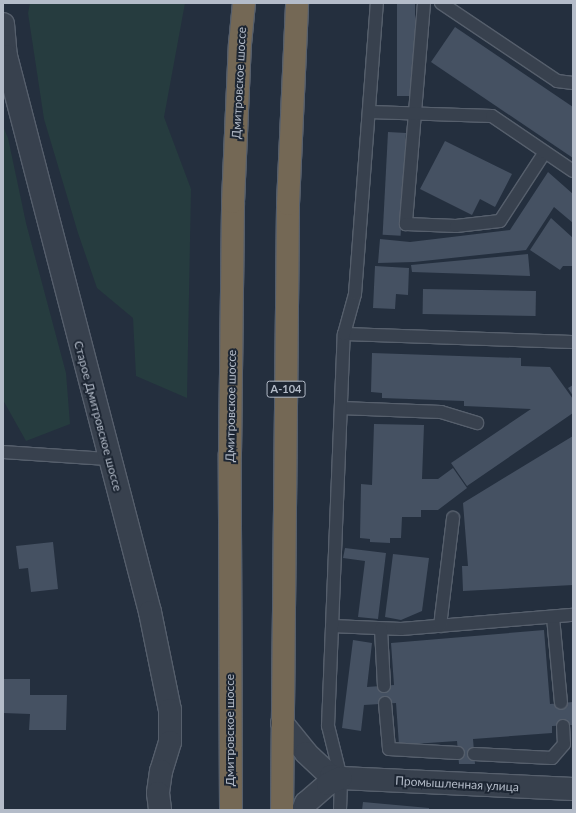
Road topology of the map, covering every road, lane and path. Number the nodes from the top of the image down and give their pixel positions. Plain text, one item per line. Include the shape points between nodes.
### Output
1 (244, 3) edge
2 (298, 3) edge
3 (377, 3) edge
4 (424, 3) edge
5 (441, 3) edge
6 (3, 24) edge
7 (573, 83) edge
8 (369, 112) junction
9 (415, 114) junction
10 (545, 152) junction
11 (573, 172) edge
12 (344, 334) junction
13 (573, 342) edge
14 (341, 408) junction
15 (477, 423) dead end
16 (3, 452) edge
17 (110, 459) junction
18 (453, 518) dead end
19 (573, 615) edge
20 (554, 617) junction
21 (332, 626) junction
22 (440, 626) junction
23 (381, 628) junction
24 (384, 686) dead end
25 (385, 703) dead end
26 (561, 703) dead end
27 (282, 723) junction
28 (563, 726) dead end
29 (458, 753) dead end
30 (474, 754) dead end
31 (341, 778) junction
32 (573, 789) edge
33 (160, 810) edge
34 (231, 810) edge
35 (282, 810) edge
36 (303, 810) edge
37 (340, 810) edge

1 - 34 highway, Дмитровское шоссе via 233,202 230,454
2 - 27 highway, А-104 via 288,204
3 - 8 lane
4 - 9 lane
5 - 7 lane via 557,81
6 - 17 street, Старое Дмитровское шоссе via 6,56
8 - 9 lane
8 - 12 lane via 355,294
9 - 10 lane via 492,116
9 - 10 lane via 406,224 456,226 500,221
10 - 11 lane
12 - 13 lane
12 - 14 lane
14 - 15 lane via 441,412
14 - 21 lane
16 - 17 lane
17 - 33 street, Старое Дмитровское шоссе via 150,612 170,710 170,742 161,771 158,793
18 - 22 lane
19 - 20 lane
20 - 22 lane
20 - 26 lane
21 - 23 lane
21 - 31 lane via 328,726
22 - 23 lane
23 - 24 lane
25 - 29 lane via 389,749
27 - 31 street, Промышленная улица via 320,767 331,776
27 - 35 highway, А-104
28 - 30 lane via 564,744 552,758
31 - 32 street, Промышленная улица
31 - 36 street via 328,784 306,803
31 - 37 lane

